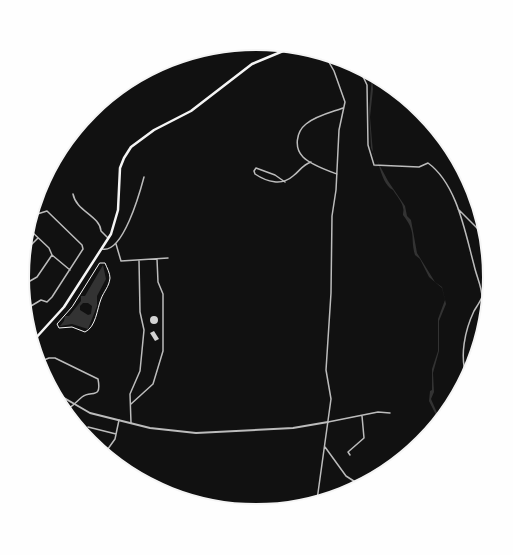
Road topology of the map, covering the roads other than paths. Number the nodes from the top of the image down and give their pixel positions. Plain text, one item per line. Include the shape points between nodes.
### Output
1 (282, 51) edge
2 (328, 62) edge
3 (363, 76) edge
4 (344, 108) junction
5 (311, 162) junction
6 (337, 174) junction
7 (144, 177) dead end
8 (285, 182) junction
9 (73, 194) dead end
10 (457, 208) junction
11 (38, 214) edge
12 (479, 230) edge
13 (33, 233) edge
14 (38, 238) junction
15 (108, 238) junction
16 (116, 244) junction
17 (31, 245) edge
18 (102, 249) junction
19 (52, 255) junction
20 (168, 258) dead end
21 (157, 259) junction
22 (139, 260) junction
23 (70, 270) junction
24 (29, 281) edge
25 (31, 306) dead end
26 (37, 337) edge
27 (44, 360) edge
28 (465, 370) edge
29 (63, 398) edge
30 (66, 400) joint
31 (131, 404) junction
32 (75, 405) junction
33 (69, 408) edge
34 (390, 413) dead end
35 (362, 416) junction
36 (119, 420) junction
37 (328, 422) junction
38 (131, 423) junction
39 (88, 427) dead end
40 (116, 434) junction
41 (325, 447) junction
42 (107, 450) edge
43 (350, 455) dead end
44 (356, 482) edge
45 (318, 496) edge

1 - 15 main road via 252,64 191,111 154,130 131,147 120,168 118,210
2 - 4 street via 342,90
3 - 10 street via 367,85 368,145 374,165 419,167 428,163 438,170
4 - 5 street via 311,120 300,129 297,137 299,151
4 - 6 street via 339,130
5 - 6 street
5 - 8 street
6 - 37 street via 332,216 326,370 331,400
7 - 16 street via 131,217
8 - 8 street via 276,183 255,174 254,171 256,168 262,168
9 - 15 street via 74,200 101,226 101,231
10 - 12 street
10 - 28 street via 465,227 482,292 481,301 474,312 465,341
11 - 23 street via 47,211 82,245 83,249
13 - 14 street
14 - 17 street
14 - 19 street via 49,248
15 - 18 main road
16 - 18 street via 106,250
16 - 22 street via 121,260
18 - 26 main road via 64,307
19 - 23 street
19 - 24 street via 37,277
20 - 21 street
21 - 22 street
21 - 31 street via 158,282 163,294 163,351 153,384
22 - 31 street via 140,312 144,330 140,371 130,392
23 - 25 street via 47,302 41,300
27 - 32 street via 55,358 98,379 97,392 84,396
29 - 30 street
30 - 32 street
31 - 38 street
32 - 33 street
32 - 36 street via 90,414
34 - 35 street via 378,412
35 - 37 street
35 - 43 street via 364,438 348,452
36 - 38 street
36 - 40 street
37 - 38 street via 294,428 196,433 150,428
37 - 41 street
39 - 40 street
40 - 42 street
41 - 44 street via 346,476
41 - 45 street

